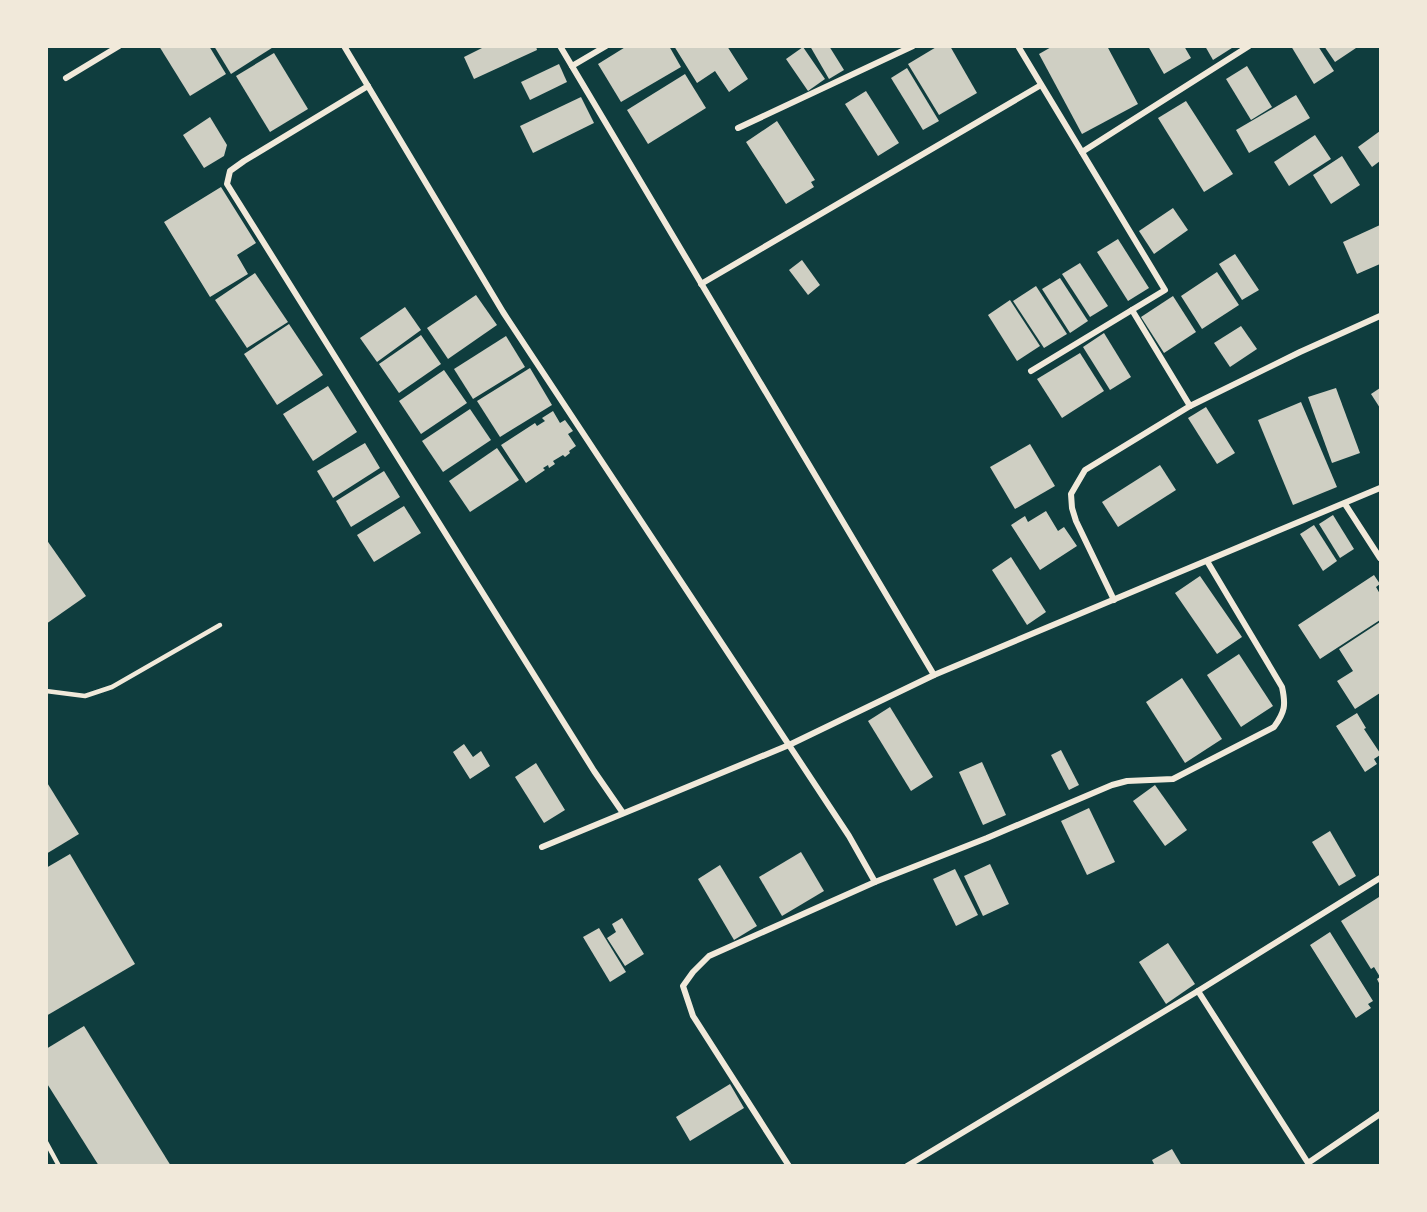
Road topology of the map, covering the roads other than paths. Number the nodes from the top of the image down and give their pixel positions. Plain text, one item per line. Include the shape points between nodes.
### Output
1 (119, 46) edge
2 (344, 46) edge
3 (560, 46) edge
4 (606, 46) edge
5 (913, 46) edge
6 (1018, 46) edge
7 (1249, 46) edge
8 (572, 66) junction
9 (66, 78) dead end
10 (1041, 85) junction
11 (368, 86) junction
12 (738, 128) dead end
13 (1082, 153) junction
14 (701, 284) junction
15 (1132, 310) junction
16 (1380, 316) edge
17 (1031, 371) dead end
18 (1190, 406) junction
19 (1380, 488) edge
20 (1345, 504) junction
21 (1380, 558) edge
22 (1207, 561) junction
23 (1114, 600) junction
24 (220, 625) dead end
25 (934, 675) junction
26 (46, 691) edge
27 (789, 745) junction
28 (623, 813) junction
29 (542, 847) dead end
30 (1380, 878) edge
31 (875, 882) junction
32 (1198, 991) junction
33 (1380, 1114) edge
34 (46, 1142) edge
35 (59, 1166) edge
36 (789, 1166) edge
37 (907, 1166) edge

1 - 9 street
2 - 11 street
3 - 8 street
4 - 8 street
5 - 12 street
6 - 10 street
7 - 13 street
8 - 14 street
10 - 13 street
10 - 14 street
11 - 27 street via 503,312
11 - 28 street via 244,161 230,171 227,184
13 - 15 street via 1165,290
14 - 25 street
15 - 17 street
15 - 18 street
16 - 18 street
18 - 23 street via 1085,470 1071,494 1076,521
19 - 20 street
20 - 21 street
20 - 22 street
22 - 23 street
22 - 31 street via 1282,687 1283,714 1274,727 1173,778 1112,785
23 - 25 street
24 - 26 lane via 112,687 85,696
25 - 27 street
27 - 28 street
27 - 31 street
28 - 29 street
30 - 32 street
31 - 36 street via 709,956 683,986 693,1016
32 - 33 street via 1308,1163
32 - 37 street
34 - 35 lane

